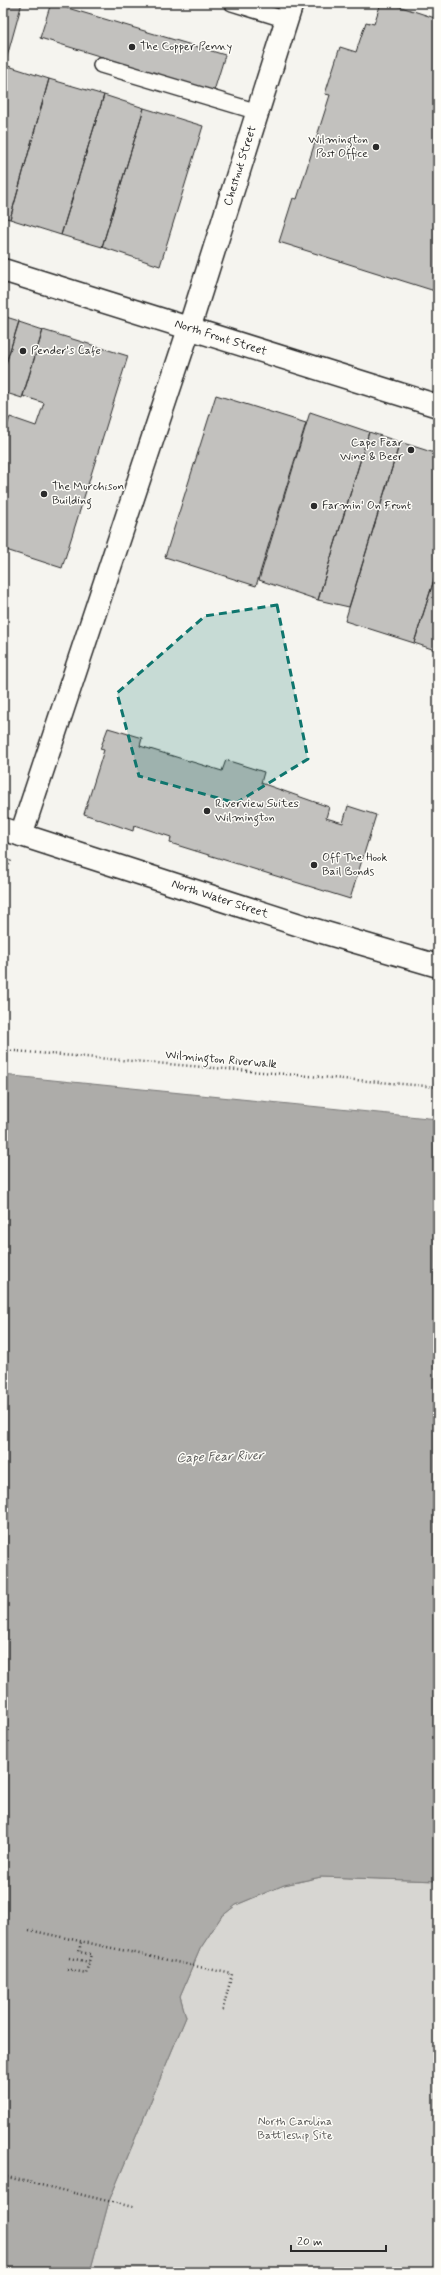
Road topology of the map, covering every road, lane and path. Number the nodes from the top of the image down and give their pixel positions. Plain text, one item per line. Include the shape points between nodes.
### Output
1 (232, 3) edge
2 (289, 12) edge
3 (101, 65) dead end
4 (258, 112) junction
5 (3, 270) edge
6 (189, 328) junction
7 (438, 406) edge
8 (12, 832) edge
9 (438, 966) edge
10 (3, 1050) edge
11 (438, 1087) edge
12 (29, 1930) dead end
13 (81, 1942) junction
14 (69, 1958) dead end
15 (89, 1962) junction
16 (67, 1969) dead end
17 (222, 2013) dead end
18 (3, 2176) edge
19 (134, 2207) dead end

1 - 2 lane
2 - 4 street, Chestnut Street
3 - 4 lane
4 - 6 street, Chestnut Street
5 - 6 street, North Front Street
6 - 7 street, North Front Street
6 - 8 street, Chestnut Street
8 - 9 street, North Water Street via 312,929
10 - 11 path, Wilmington Riverwalk
12 - 13 path
13 - 15 path via 79,1952 91,1954
13 - 17 path via 232,1974
14 - 15 path
15 - 16 path via 86,1973
18 - 19 path

